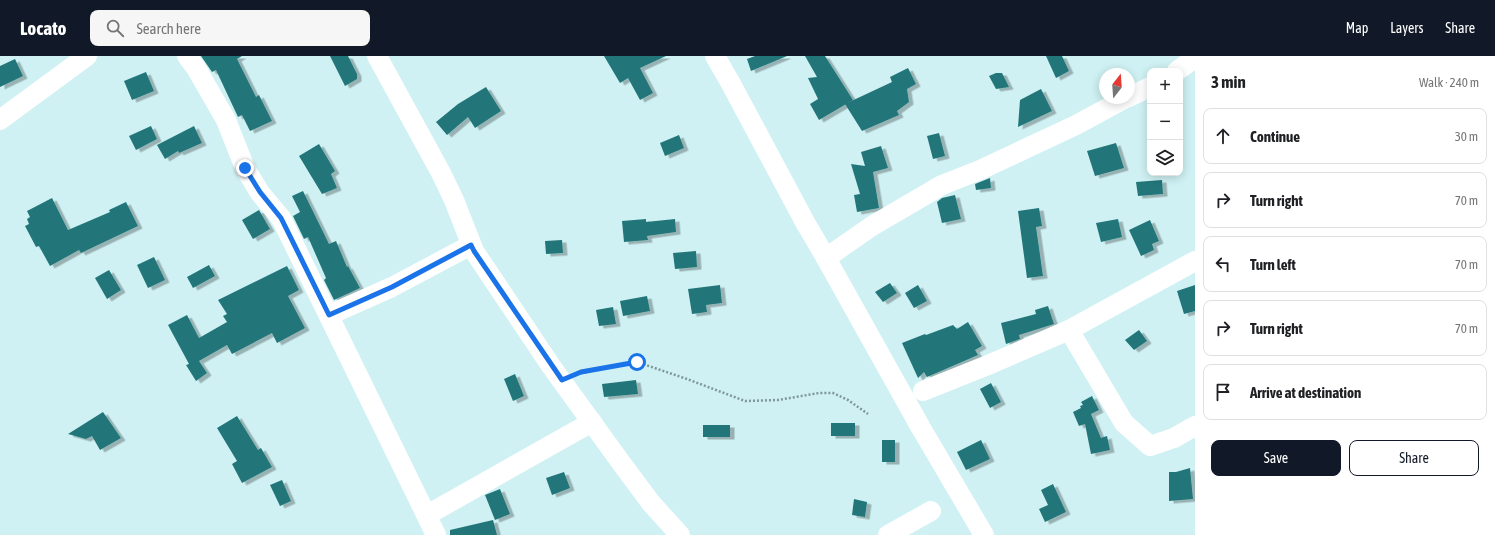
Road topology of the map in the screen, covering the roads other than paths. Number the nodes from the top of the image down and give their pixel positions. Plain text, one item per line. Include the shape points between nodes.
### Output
1 (87, 56) edge
2 (187, 56) edge
3 (377, 56) edge
4 (715, 56) edge
5 (1195, 58) edge
6 (1181, 68) edge
7 (1147, 88) edge
8 (1135, 94) edge
9 (1115, 104) edge
10 (0, 119) edge
11 (471, 245) junction
12 (826, 258) junction
13 (1195, 261) edge
14 (329, 315) junction
15 (1069, 330) junction
16 (923, 391) dead end
17 (592, 422) junction
18 (1195, 426) edge
19 (931, 511) dead end
20 (427, 515) junction
21 (436, 535) edge
22 (680, 535) edge
23 (888, 535) edge
24 (984, 535) edge

1 - 10 street
2 - 14 street via 226,120 245,168 281,218
3 - 11 street via 441,173
4 - 12 street via 785,188
5 - 6 street
7 - 8 street
9 - 12 street via 1041,142 942,186 872,226
11 - 14 street via 392,287
11 - 17 street
12 - 24 street
13 - 15 street
14 - 20 street
15 - 16 street
15 - 18 street via 1124,423 1150,446 1174,438
17 - 20 street
17 - 22 street via 651,504
19 - 23 street
20 - 21 street

